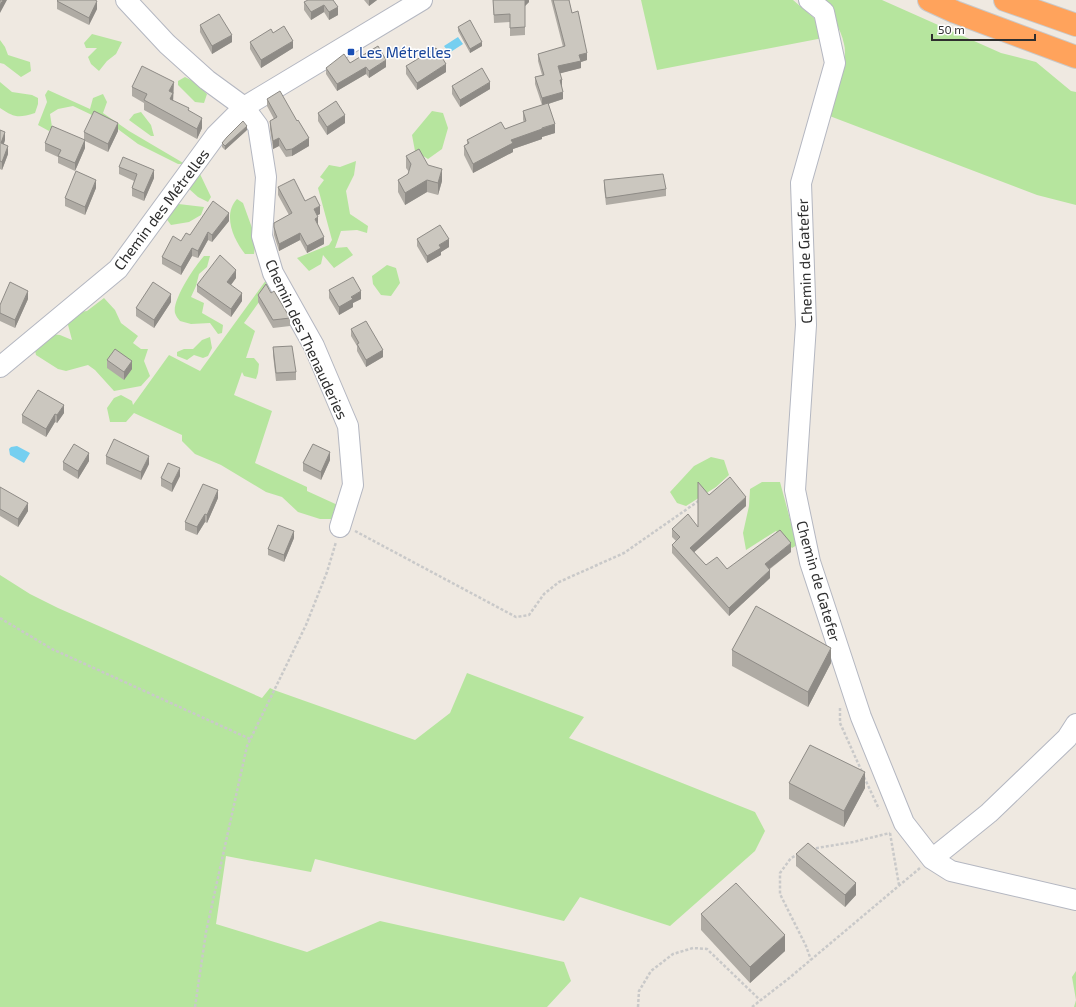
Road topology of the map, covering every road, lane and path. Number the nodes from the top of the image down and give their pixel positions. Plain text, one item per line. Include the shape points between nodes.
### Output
1 (126, 0) edge
2 (422, 0) edge
3 (809, 0) edge
4 (930, 0) edge
5 (1005, 0) edge
6 (1076, 25) edge
7 (1076, 57) edge
8 (244, 107) junction
9 (0, 367) edge
10 (706, 496) edge
11 (340, 527) junction
12 (0, 618) edge
13 (840, 708) dead end
14 (1076, 724) edge
15 (250, 739) junction
16 (880, 813) dead end
17 (893, 828) junction
18 (810, 849) edge
19 (804, 852) edge
20 (932, 859) junction
21 (899, 885) junction
22 (1076, 900) edge
23 (811, 960) junction
24 (760, 1000) junction
25 (195, 1007) edge
26 (638, 1007) edge
27 (752, 1007) edge

1 - 8 street, Chemin des Thenauderies via 167,44 207,80
2 - 8 street, Chemin des Métrelles
3 - 17 street, Chemin de Gatefer via 824,12 835,63 802,183 806,324 794,490 810,562 861,717
4 - 7 highway via 955,12
5 - 6 highway
8 - 9 street, Chemin des Métrelles via 216,135 118,269
8 - 11 street, Chemin des Thenauderies via 258,126 266,177 262,236 273,273 314,346 348,426 353,485
10 - 11 path via 624,554 559,582 544,594 529,615 516,618 352,529
11 - 15 path via 327,572 306,625
12 - 15 path via 52,649
13 - 16 path via 840,723
14 - 20 street via 1067,738 989,813
15 - 25 path via 206,932
17 - 18 path via 853,842
17 - 20 street, Chemin de Gatefer
17 - 21 path
19 - 23 path via 791,858 780,873 780,894
20 - 21 path
20 - 22 street, Chemin de Gatefer via 951,871
21 - 23 path
23 - 24 path
24 - 26 path via 707,949 693,948 673,954 651,971 639,991
24 - 27 path

